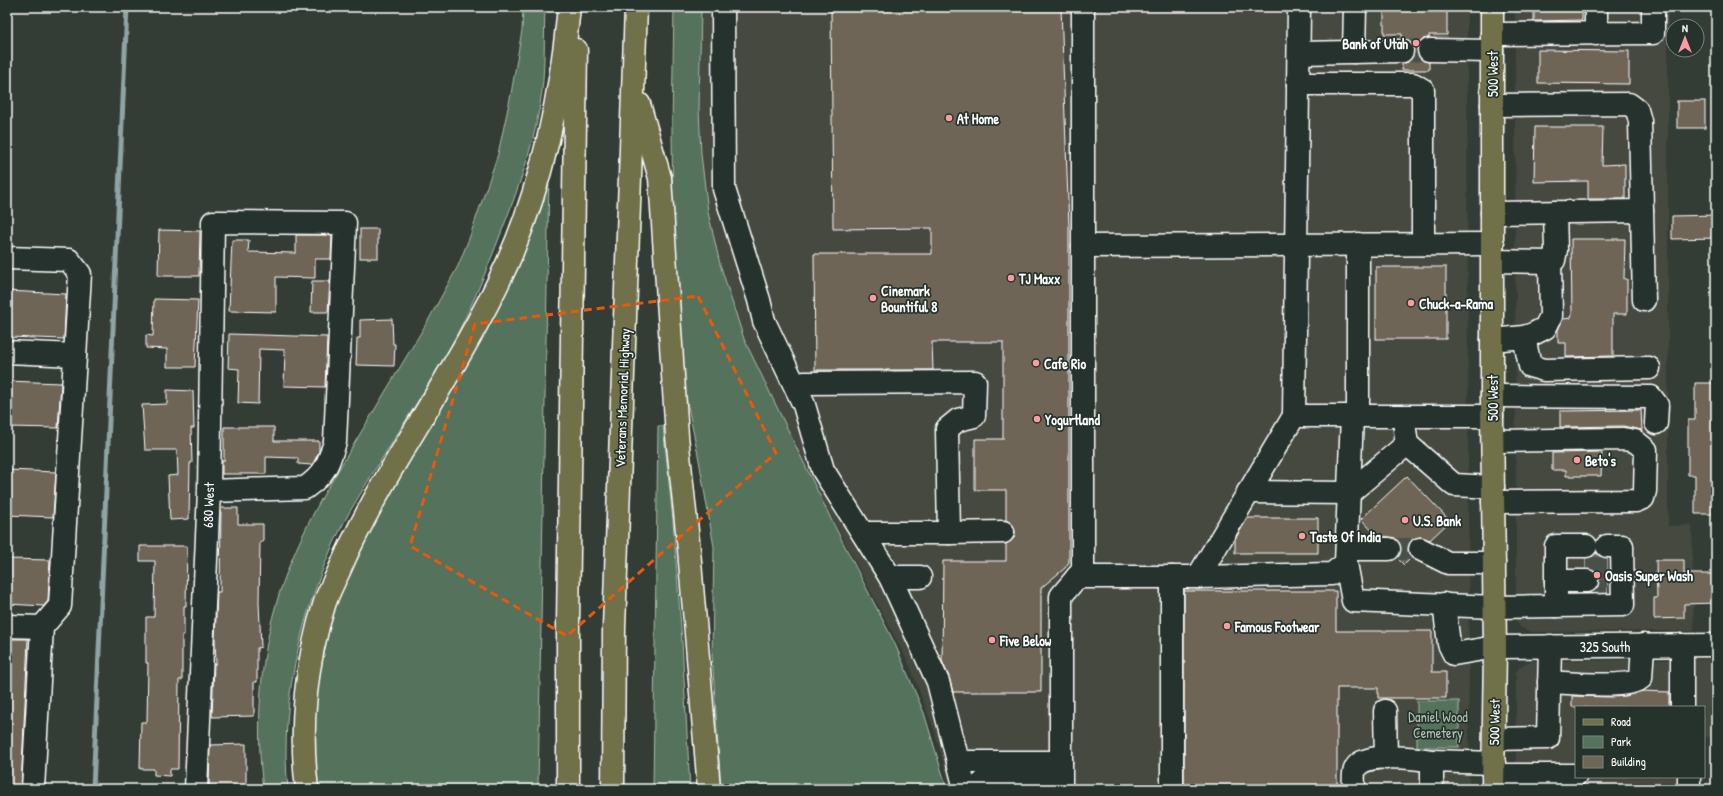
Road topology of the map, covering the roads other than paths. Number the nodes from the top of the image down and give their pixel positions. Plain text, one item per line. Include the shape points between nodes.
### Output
1 (569, 7) edge
2 (577, 7) edge
3 (636, 7) edge
4 (723, 7) edge
5 (1084, 7) edge
6 (1299, 7) edge
7 (1355, 7) edge
8 (1492, 7) edge
9 (1596, 7) edge
10 (1653, 7) edge
11 (1596, 34) junction
12 (1492, 42) junction
13 (1429, 50) tunnel mouth
14 (1402, 51) tunnel mouth
15 (1354, 52) junction
16 (1298, 53) junction
17 (1298, 84) junction
18 (633, 86) junction
19 (1492, 105) junction
20 (1642, 211) junction
21 (1555, 212) junction
22 (1492, 213) junction
23 (1296, 244) junction
24 (1358, 244) junction
25 (1423, 244) junction
26 (1084, 246) junction
27 (1493, 253) junction
28 (7, 258) edge
29 (1550, 262) junction
30 (1644, 300) dead end
31 (1524, 337) junction
32 (1492, 340) junction
33 (7, 352) edge
34 (75, 355) junction
35 (1648, 368) dead end
36 (804, 383) dead end
37 (1492, 406) junction
38 (1294, 416) junction
39 (1355, 416) junction
40 (1402, 416) junction
41 (1656, 423) dead end
42 (1493, 441) junction
43 (1408, 444) junction
44 (209, 491) junction
45 (1248, 492) junction
46 (1349, 493) junction
47 (1493, 494) junction
48 (1003, 532) dead end
49 (863, 533) junction
50 (948, 533) junction
51 (1389, 549) tunnel mouth
52 (1420, 549) tunnel mouth
53 (1346, 556) junction
54 (1494, 563) junction
55 (890, 577) junction
56 (920, 577) dead end
57 (1077, 577) junction
58 (1198, 577) junction
59 (1172, 578) junction
60 (1605, 580) junction
61 (1556, 586) junction
62 (1444, 604) junction
63 (1494, 607) junction
64 (7, 626) edge
65 (42, 627) junction
66 (1682, 645) junction
67 (1716, 645) edge
68 (1550, 646) junction
69 (1643, 646) junction
70 (1495, 647) junction
71 (1549, 682) junction
72 (1682, 706) edge
73 (1385, 710) dead end
74 (1494, 739) junction
75 (1386, 758) junction
76 (1432, 761) junction
77 (958, 762) junction
78 (1058, 762) junction
79 (1575, 775) edge
80 (1494, 776) edge
81 (1689, 778) edge
82 (1536, 782) edge
83 (33, 789) edge
84 (196, 789) edge
85 (307, 789) edge
86 (568, 789) edge
87 (613, 789) edge
88 (709, 789) edge
89 (965, 789) edge
90 (979, 789) edge
91 (1060, 789) edge
92 (1172, 789) edge
93 (1354, 789) edge
94 (1432, 789) edge
95 (1689, 789) edge

1 - 85 main road via 560,81 543,160 507,263 477,324 352,541 326,600 315,641 306,700 304,745
2 - 86 main road
3 - 18 main road, Veterans Memorial Highway
4 - 49 street via 724,189 764,321 804,405 823,470
5 - 26 street
6 - 16 street
7 - 15 street
8 - 12 main road, 500 West
9 - 11 street
10 - 11 street via 1653,33
11 - 12 street
12 - 13 street
12 - 19 main road, 500 West
14 - 15 street
15 - 16 street
16 - 17 street
17 - 23 street
17 - 25 street via 1413,84 1423,90
18 - 87 main road, Veterans Memorial Highway via 614,628
18 - 88 main road via 660,178 677,436
19 - 20 street via 1630,104 1637,110 1640,121
19 - 22 main road, 500 West
20 - 21 street
20 - 30 street
21 - 22 street
21 - 29 street via 1556,250 1554,260
22 - 27 main road, 500 West
23 - 24 street
23 - 26 street
23 - 38 street
24 - 25 street
24 - 39 street
25 - 27 street
26 - 57 street via 1084,570
27 - 29 street
27 - 32 main road, 500 West
28 - 34 street via 68,260 80,274
29 - 31 street via 1551,316 1545,328
31 - 32 street
31 - 35 street via 1530,366 1544,370
32 - 37 main road, 500 West
33 - 34 street
34 - 65 street via 60,606
36 - 50 street via 975,382 974,416 958,420 948,428
37 - 40 street
37 - 41 street via 1651,397 1657,404
37 - 42 main road, 500 West
38 - 39 street
38 - 45 street
39 - 40 street
39 - 46 street
40 - 43 street
42 - 47 main road, 500 West
42 - 47 street via 1623,439 1635,441 1646,450 1645,491 1643,498 1636,501
43 - 46 street
43 - 47 street via 1454,485
44 - 44 street, 680 West via 306,488 319,479 328,463 335,442 345,223 213,222
44 - 84 street, 680 West
45 - 46 street
45 - 58 street
46 - 53 street
47 - 54 main road, 500 West
48 - 50 street
49 - 50 street
49 - 55 street
51 - 53 street
52 - 54 street via 1448,563
53 - 58 street via 1332,574
53 - 62 street via 1353,601
54 - 63 main road, 500 West
55 - 56 street
55 - 77 street via 938,682
57 - 59 street
57 - 78 street via 1060,596
58 - 59 street
59 - 92 street
60 - 61 street
60 - 61 street via 1623,605
60 - 61 street via 1622,546 1556,546
61 - 63 street
62 - 63 street
62 - 70 street, 325 South via 1449,644 1454,654
63 - 70 main road, 500 West
64 - 65 street
65 - 83 street
66 - 67 street, 325 South
66 - 69 street, 325 South
66 - 72 street
68 - 69 street, 325 South
68 - 70 street, 325 South
68 - 71 street
69 - 71 street via 1642,673 1638,681 1625,684
70 - 74 main road, 500 West
71 - 74 street via 1548,738
73 - 75 street
74 - 80 main road, 500 West
75 - 76 street
75 - 93 street via 1368,759 1358,765
76 - 80 street
76 - 94 street
77 - 78 street
77 - 89 street
78 - 90 street via 1041,778 987,779
78 - 91 street
79 - 82 street
80 - 82 street
81 - 95 street

